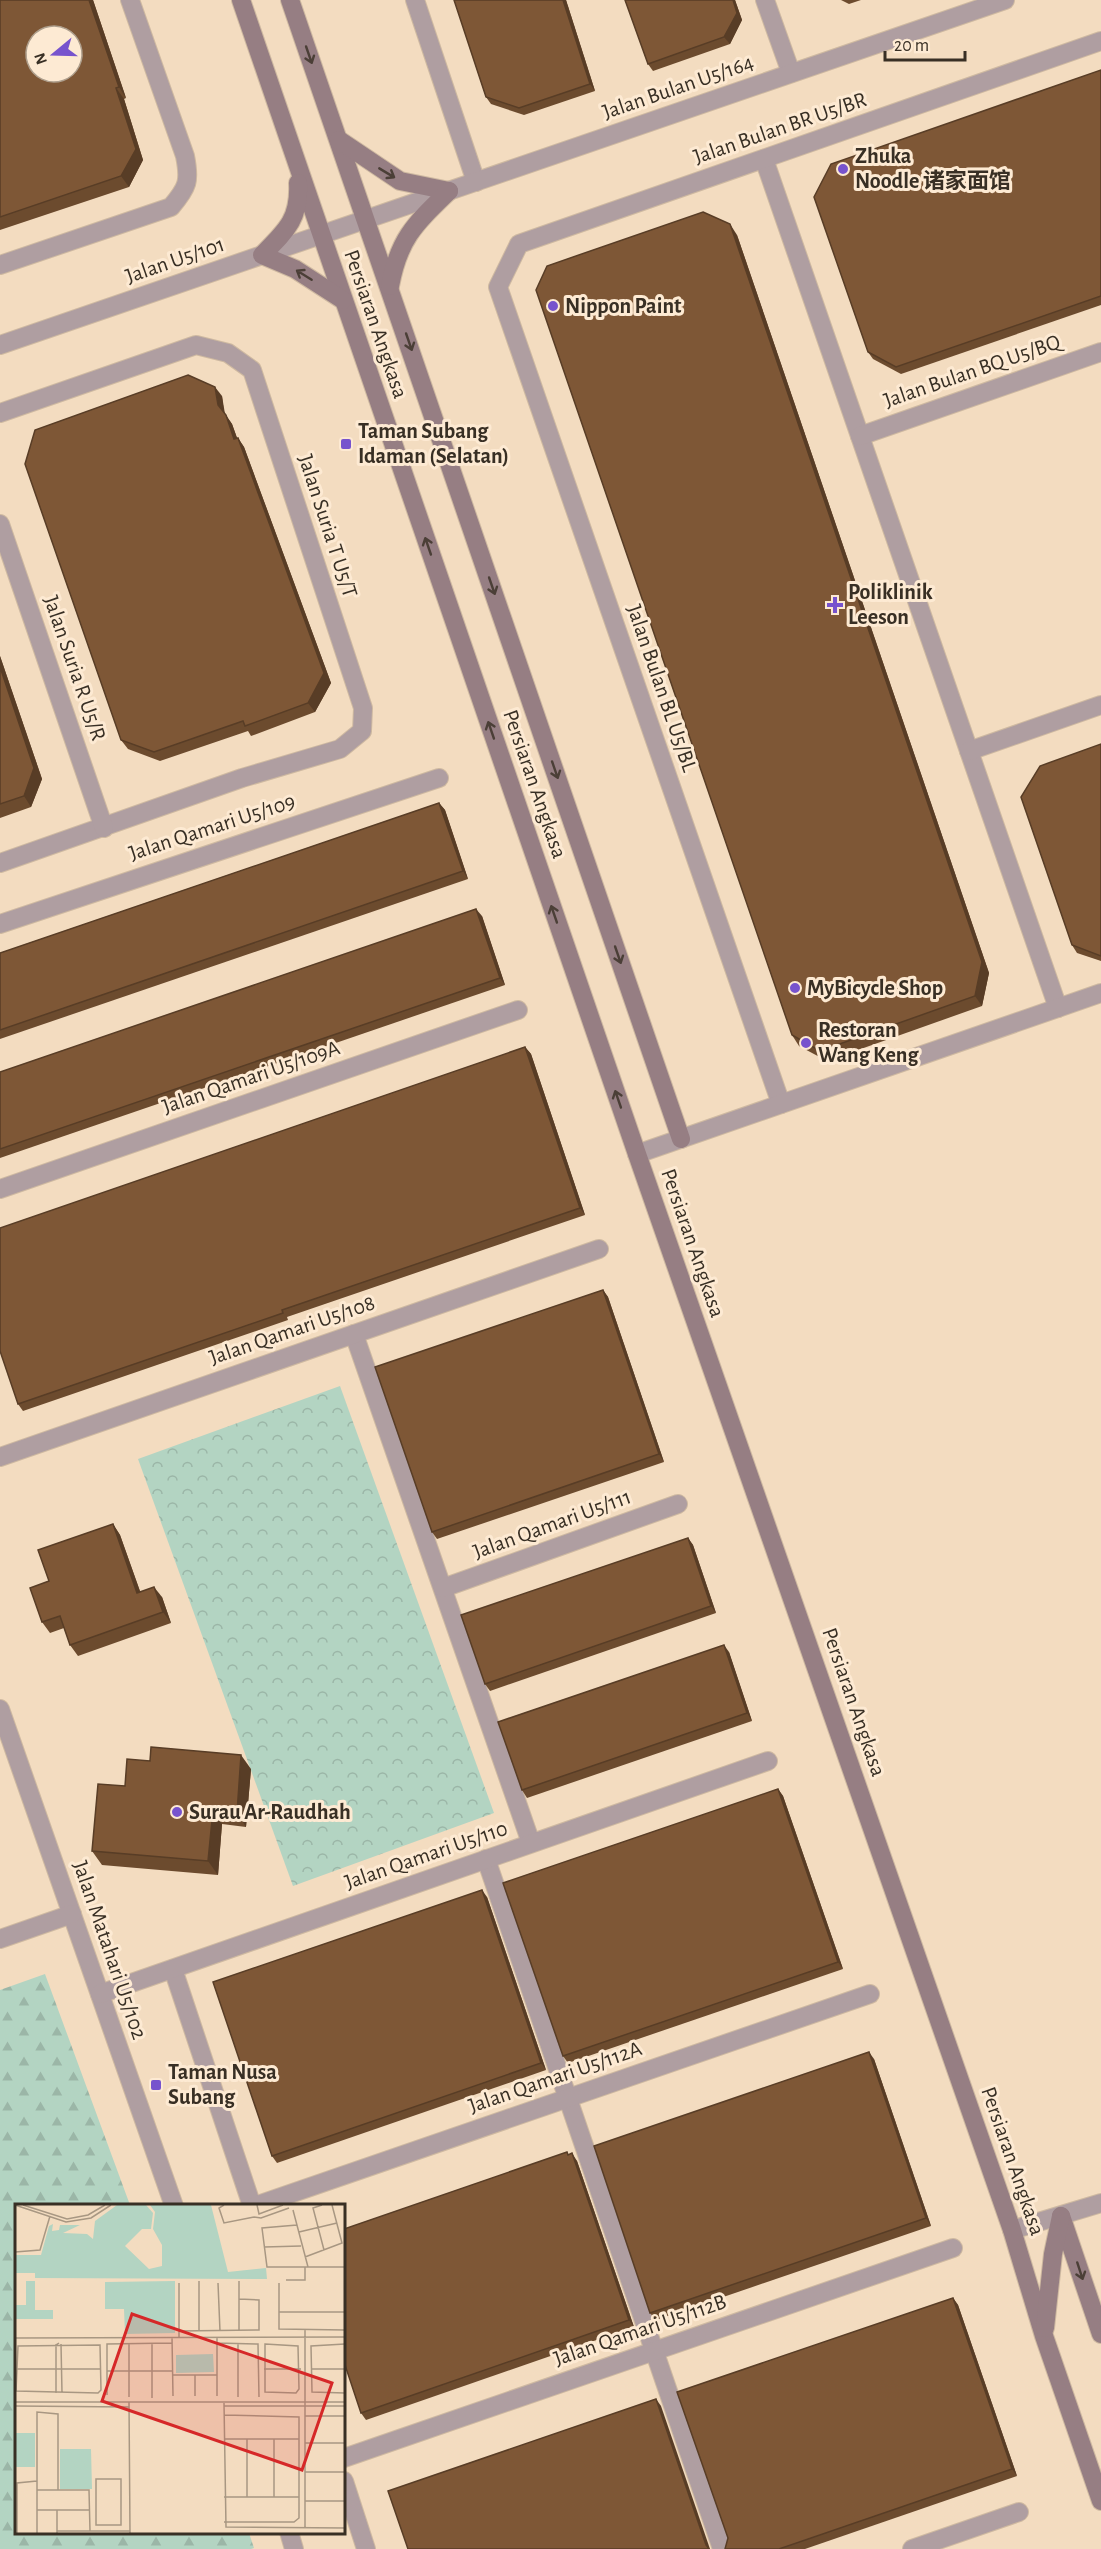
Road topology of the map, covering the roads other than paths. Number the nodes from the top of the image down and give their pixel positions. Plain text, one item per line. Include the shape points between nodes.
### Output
1 (130, 0) edge
2 (241, 0) edge
3 (290, 0) edge
4 (415, 0) edge
5 (765, 0) edge
6 (1005, 0) edge
7 (1101, 41) edge
8 (791, 74) junction
9 (339, 140) junction
10 (296, 159) junction
11 (764, 159) junction
12 (476, 182) junction
13 (449, 191) junction
14 (366, 220) junction
15 (320, 235) junction
16 (262, 255) junction
17 (0, 266) edge
18 (390, 286) junction
19 (498, 287) joint
20 (343, 300) junction
21 (0, 345) edge
22 (1101, 352) edge
23 (0, 413) edge
24 (860, 436) junction
25 (0, 524) edge
26 (1101, 705) edge
27 (969, 751) junction
28 (439, 778) dead end
29 (104, 828) junction
30 (0, 863) edge
31 (0, 924) edge
32 (1101, 993) edge
33 (1058, 1008) junction
34 (518, 1010) dead end
35 (781, 1104) junction
36 (681, 1139) junction
37 (637, 1154) junction
38 (0, 1189) edge
39 (599, 1249) dead end
40 (354, 1334) junction
41 (0, 1457) edge
42 (678, 1504) dead end
43 (443, 1588) junction
44 (0, 1709) edge
45 (768, 1761) dead end
46 (531, 1843) junction
47 (486, 1859) junction
48 (72, 1914) junction
49 (1, 1934) edge
50 (173, 1969) junction
51 (100, 1994) junction
52 (870, 1994) dead end
53 (566, 2099) junction
54 (1101, 2203) edge
55 (174, 2204) edge
56 (253, 2204) edge
57 (256, 2204) edge
58 (1061, 2216) junction
59 (1012, 2230) junction
60 (953, 2248) dead end
61 (1101, 2334) edge
62 (1044, 2336) junction
63 (653, 2351) junction
64 (345, 2458) edge
65 (345, 2484) edge
66 (1101, 2501) edge
67 (1019, 2512) dead end
68 (290, 2534) edge
69 (294, 2549) edge
70 (366, 2549) edge
71 (722, 2549) edge
72 (912, 2549) edge

1 - 17 street via 185,156 189,175 185,191 171,207
2 - 10 street, Persiaran Angkasa
3 -> 9 street, Persiaran Angkasa
4 - 12 street
5 - 8 street
6 - 8 street, Jalan Bulan U5/164
7 - 11 street, Jalan Bulan BR U5/BR
8 - 12 street, Jalan Bulan U5/164
9 -> 13 street via 400,181
9 - 14 street, Persiaran Angkasa
10 - 15 street, Persiaran Angkasa
10 - 16 street via 300,206 285,232
11 - 19 street, Jalan Bulan BR U5/BR via 519,244
11 - 24 street
12 - 13 street, Jalan Bulan U5/164
13 - 14 street, Jalan Bulan U5/164
13 - 18 street via 412,226 395,258
14 - 15 street, Jalan U5/101
14 - 18 street, Persiaran Angkasa
15 - 16 street, Jalan U5/101
15 - 20 street, Persiaran Angkasa
20 -> 16 street via 295,269
16 - 21 street, Jalan U5/101
18 -> 36 street, Persiaran Angkasa
19 - 35 street, Jalan Bulan BL U5/BL
37 -> 20 street, Persiaran Angkasa
22 - 24 street, Jalan Bulan BQ U5/BQ
23 - 29 street, Jalan Suria T U5/T via 196,345 228,353 252,370 363,708 362,731 340,749 242,778
24 - 27 street
25 - 29 street, Jalan Suria R U5/R
26 - 27 street
27 - 33 street
28 - 31 street, Jalan Qamari U5/109
29 - 30 street
32 - 33 street
33 - 35 street
34 - 38 street, Jalan Qamari U5/109A
35 - 36 street
36 - 37 street
37 - 59 street, Persiaran Angkasa
39 - 40 street, Jalan Qamari U5/108
40 - 41 street, Jalan Qamari U5/108
40 - 43 street
42 - 43 street, Jalan Qamari U5/111
43 - 46 street
44 - 48 street, Jalan Matahari U5/102
45 - 46 street, Jalan Qamari U5/110
46 - 47 street, Jalan Qamari U5/110
47 - 50 street, Jalan Qamari U5/110
47 - 53 street
48 - 49 street
48 - 51 street, Jalan Matahari U5/102
50 - 51 street, Jalan Qamari U5/110
50 - 56 street
51 - 55 street, Jalan Matahari U5/102
52 - 53 street, Jalan Qamari U5/112A
53 - 57 street, Jalan Qamari U5/112A
53 - 63 street
54 - 58 street
58 - 59 street
58 -> 61 street
58 - 62 street
59 - 62 street, Persiaran Angkasa
60 - 63 street, Jalan Qamari U5/112B
62 - 66 street, Persiaran Angkasa
63 - 64 street, Jalan Qamari U5/112B
63 - 71 street
65 - 70 street
67 - 72 street
68 - 69 street

